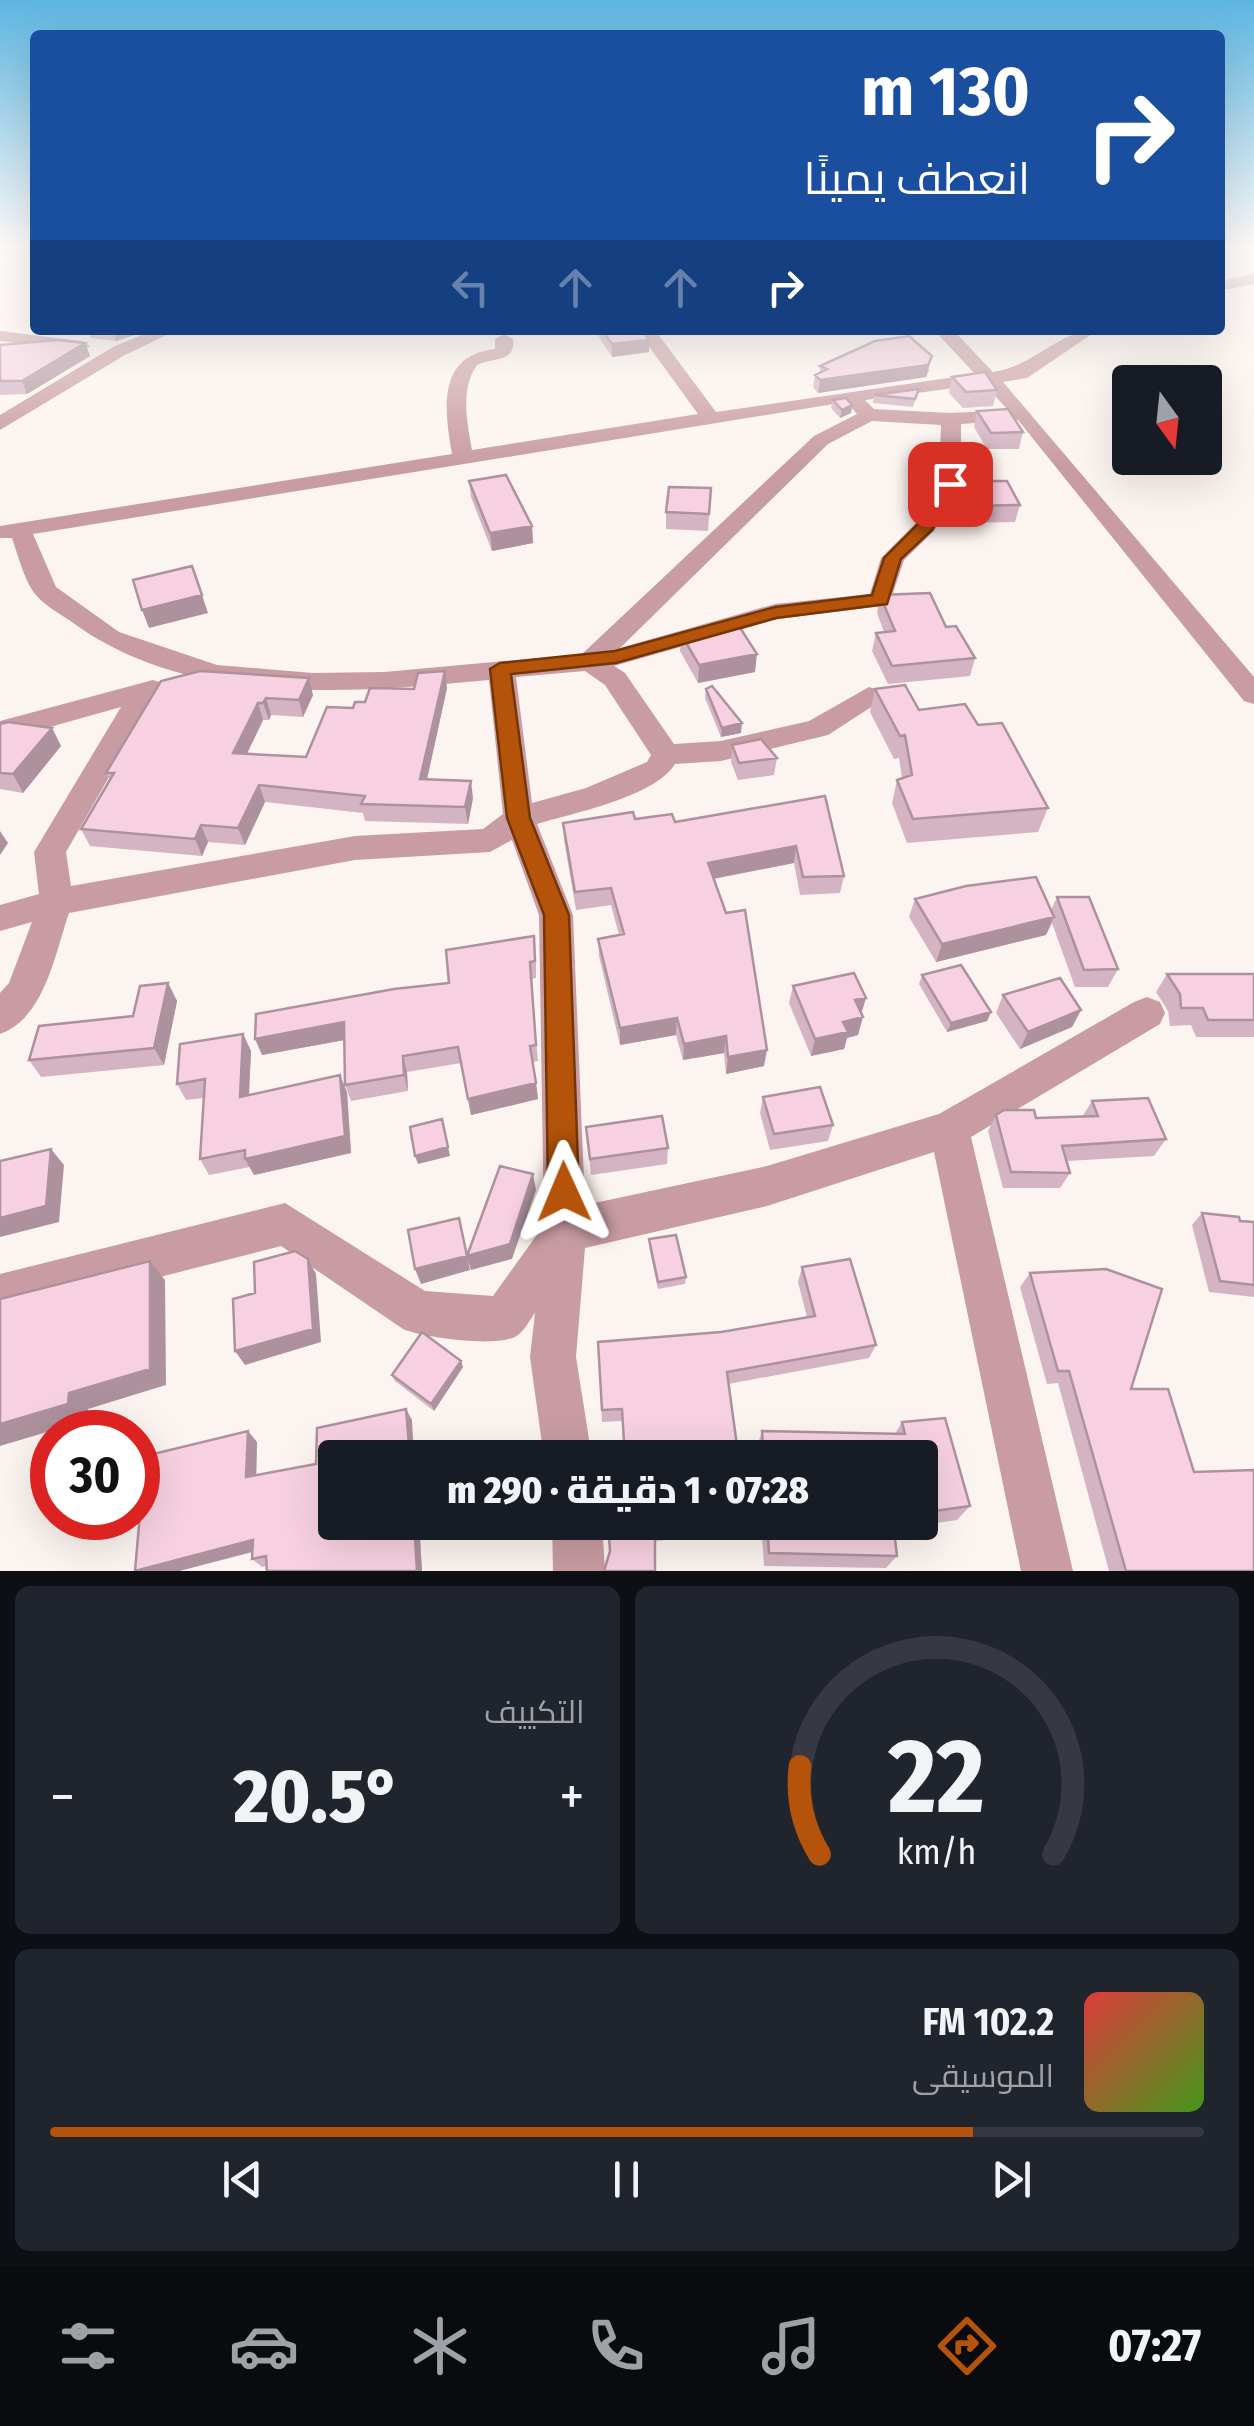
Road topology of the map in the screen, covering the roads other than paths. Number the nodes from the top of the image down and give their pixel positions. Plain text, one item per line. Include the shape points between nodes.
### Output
1 (156, 335) edge
2 (650, 335) edge
3 (948, 335) edge
4 (1080, 335) edge
5 (0, 336) edge
6 (504, 340) dead end
7 (119, 351) junction
8 (986, 377) junction
9 (850, 396) junction
10 (869, 414) junction
11 (1022, 414) junction
12 (711, 419) junction
13 (950, 419) junction
14 (0, 424) edge
15 (464, 459) junction
16 (10, 531) edge
17 (590, 662) junction
18 (500, 669) junction
19 (214, 673) junction
20 (144, 692) junction
21 (1254, 694) edge
22 (868, 696) dead end
23 (0, 731) edge
24 (666, 755) junction
25 (518, 818) junction
26 (56, 902) junction
27 (0, 918) edge
28 (1147, 1013) dead end
29 (0, 1018) edge
30 (949, 1130) junction
31 (564, 1231) junction
32 (0, 1296) edge
33 (566, 1440) edge
34 (578, 1540) edge
35 (579, 1571) edge
36 (1046, 1571) edge

1 - 7 street
2 - 12 street
3 - 8 street
4 - 8 street via 1020,374
5 - 7 street
6 - 15 street via 500,354 473,359 464,369
7 - 14 street
8 - 9 street
8 - 11 street
9 - 10 street
9 - 12 street
10 - 13 street
10 - 17 street via 821,440
11 - 13 street
11 - 21 street
12 - 15 street
13 - 17 street via 950,484 926,526 893,558 880,600 775,612
15 - 16 street
16 - 19 street via 45,591 110,638
17 - 18 street
17 - 24 street via 615,679
18 - 19 street via 349,682
18 - 25 street
19 - 20 street
20 - 23 street
20 - 26 street via 50,852
22 - 24 street via 818,728 721,752
24 - 25 street via 657,769 611,789
25 - 26 street via 490,840 354,848
25 - 31 street via 556,915
26 - 27 street
26 - 29 street via 24,992
28 - 30 street
30 - 31 street via 767,1186
30 - 36 street
31 - 32 street via 504,1319 419,1313 285,1224
31 - 33 street via 554,1357
34 - 35 street

